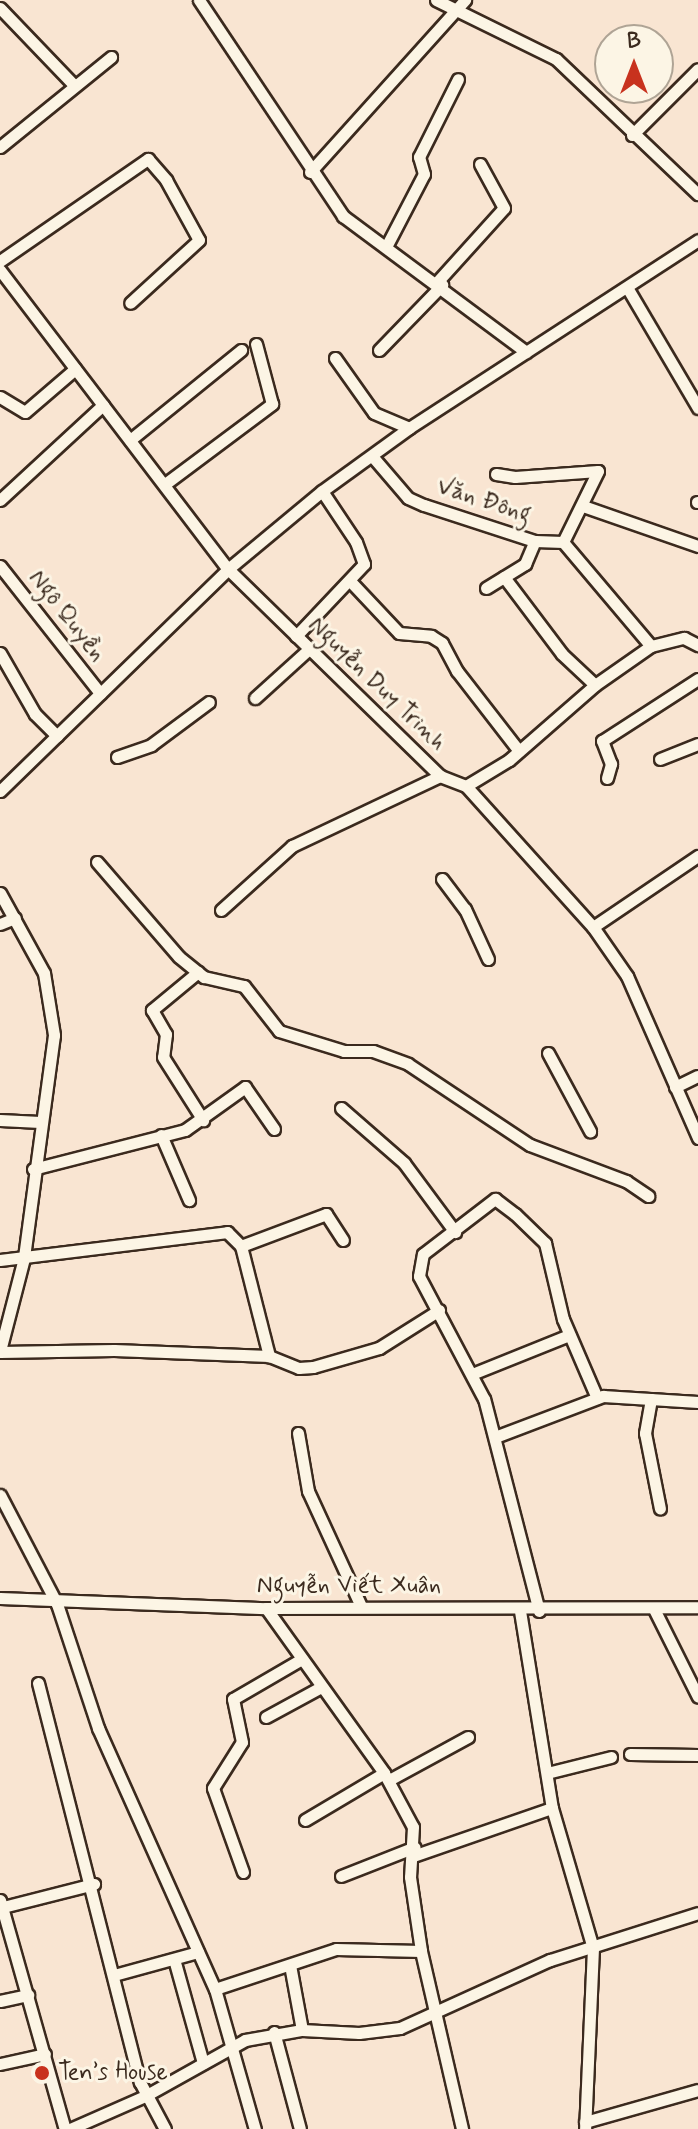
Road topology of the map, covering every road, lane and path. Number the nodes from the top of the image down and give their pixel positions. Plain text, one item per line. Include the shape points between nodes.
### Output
1 (199, 0) edge
2 (436, 0) edge
3 (465, 0) edge
4 (0, 8) edge
5 (455, 12) junction
6 (111, 57) dead end
7 (698, 69) edge
8 (458, 79) dead end
9 (73, 84) junction
10 (632, 135) junction
11 (0, 147) edge
12 (480, 164) dead end
13 (310, 172) junction
14 (698, 194) edge
15 (698, 240) edge
16 (387, 245) junction
17 (0, 261) edge
18 (0, 270) edge
19 (440, 283) junction
20 (628, 289) junction
21 (130, 303) dead end
22 (256, 344) dead end
23 (241, 350) dead end
24 (379, 350) dead end
25 (526, 352) junction
26 (335, 358) dead end
27 (75, 369) junction
28 (0, 397) edge
29 (103, 405) junction
30 (698, 408) edge
31 (409, 428) junction
32 (130, 440) junction
33 (372, 456) junction
34 (496, 474) dead end
35 (165, 484) junction
36 (322, 491) junction
37 (0, 500) edge
38 (583, 506) junction
39 (535, 541) junction
40 (563, 542) junction
41 (698, 546) edge
42 (0, 566) edge
43 (228, 569) junction
44 (504, 577) junction
45 (351, 582) junction
46 (486, 588) dead end
47 (296, 636) junction
48 (698, 645) edge
49 (651, 646) junction
50 (309, 649) junction
51 (0, 653) edge
52 (698, 679) edge
53 (595, 685) junction
54 (100, 693) junction
55 (255, 698) dead end
56 (209, 702) dead end
57 (57, 736) junction
58 (698, 744) edge
59 (519, 751) junction
60 (117, 757) dead end
61 (660, 759) dead end
62 (440, 776) junction
63 (607, 778) dead end
64 (466, 786) junction
65 (0, 791) edge
66 (698, 856) edge
67 (97, 862) dead end
68 (442, 879) dead end
69 (0, 893) edge
70 (221, 910) dead end
71 (15, 918) junction
72 (0, 924) edge
73 (593, 927) junction
74 (488, 959) dead end
75 (198, 972) junction
76 (548, 1053) dead end
77 (698, 1076) edge
78 (675, 1087) junction
79 (341, 1108) dead end
80 (0, 1120) edge
81 (203, 1120) junction
82 (40, 1122) junction
83 (274, 1129) dead end
84 (590, 1131) dead end
85 (161, 1135) junction
86 (698, 1138) edge
87 (33, 1169) junction
88 (648, 1196) dead end
89 (189, 1200) dead end
90 (455, 1232) junction
91 (343, 1240) dead end
92 (241, 1246) junction
93 (24, 1258) junction
94 (0, 1260) edge
95 (439, 1310) junction
96 (569, 1335) junction
97 (0, 1351) edge
98 (269, 1356) junction
99 (472, 1374) junction
100 (597, 1398) junction
101 (651, 1399) junction
102 (698, 1402) edge
103 (298, 1433) dead end
104 (495, 1437) junction
105 (0, 1495) edge
106 (660, 1509) dead end
107 (0, 1598) edge
108 (53, 1598) junction
109 (361, 1606) junction
110 (698, 1607) edge
111 (266, 1608) junction
112 (654, 1609) junction
113 (520, 1611) junction
114 (539, 1611) junction
115 (300, 1660) junction
116 (38, 1683) dead end
117 (321, 1687) junction
118 (698, 1697) edge
119 (266, 1717) dead end
120 (468, 1737) dead end
121 (630, 1754) dead end
122 (698, 1755) edge
123 (611, 1757) dead end
124 (547, 1773) junction
125 (387, 1776) junction
126 (552, 1808) junction
127 (305, 1820) dead end
128 (414, 1852) junction
129 (243, 1872) dead end
130 (341, 1876) dead end
131 (94, 1884) junction
132 (1, 1904) edge
133 (698, 1913) edge
134 (593, 1948) junction
135 (421, 1951) junction
136 (198, 1952) junction
137 (174, 1959) junction
138 (290, 1965) junction
139 (114, 1975) junction
140 (215, 1989) junction
141 (28, 1995) junction
142 (0, 2001) edge
143 (435, 2016) junction
144 (302, 2030) junction
145 (274, 2032) junction
146 (231, 2047) junction
147 (45, 2054) junction
148 (203, 2063) junction
149 (0, 2064) edge
150 (698, 2090) edge
151 (145, 2096) junction
152 (585, 2126) edge
153 (68, 2129) edge
154 (165, 2129) edge
155 (255, 2129) edge
156 (300, 2129) edge
157 (462, 2129) edge

1 - 13 street
2 - 5 street
3 - 5 street
4 - 9 street
5 - 10 street via 540,48
5 - 13 street
6 - 9 street
7 - 10 street
8 - 16 street via 419,157 424,174
9 - 11 street
10 - 14 street
12 - 19 street via 504,208
13 - 16 street via 343,216
15 - 20 street
16 - 19 street
17 - 21 street via 148,159 166,180 199,240
18 - 27 street, Nguyễn Duy Trinh
19 - 24 street
19 - 25 street
20 - 25 street
20 - 30 street
22 - 35 street via 272,404
23 - 32 street
25 - 31 street
26 - 31 street via 374,413
27 - 28 street via 25,412
27 - 29 street, Nguyễn Duy Trinh
29 - 32 street, Nguyễn Duy Trinh
29 - 37 street
31 - 33 street
32 - 35 street, Nguyễn Duy Trinh
33 - 36 street
33 - 39 street, Văn Đông via 408,498
34 - 38 street via 598,471
35 - 43 street, Nguyễn Duy Trinh
36 - 43 street
36 - 45 street via 364,556
38 - 40 street
38 - 41 street
39 - 40 street, Văn Đông
39 - 44 street via 525,564
40 - 49 street
42 - 54 street, Ngô Quyền
43 - 47 street, Nguyễn Duy Trinh
43 - 54 street
44 - 46 street
44 - 53 street via 562,654
45 - 47 street
45 - 59 street via 399,633 431,636 442,643 457,671
47 - 50 street, Nguyễn Duy Trinh
48 - 49 street via 684,638
49 - 53 street
50 - 55 street
50 - 62 street, Nguyễn Duy Trinh
51 - 57 street via 35,714
52 - 63 street via 602,741 611,764
53 - 59 street
54 - 57 street
56 - 60 street via 151,745
57 - 65 street
58 - 61 street
59 - 64 street
62 - 64 street, Nguyễn Duy Trinh
62 - 70 street via 292,846
64 - 73 street, Nguyễn Duy Trinh
66 - 73 street
67 - 75 street
68 - 74 street via 465,909
69 - 71 street
71 - 72 street
71 - 82 street via 44,973 53,1009
73 - 78 street, Nguyễn Duy Trinh via 627,976
75 - 81 street via 152,1010 166,1034 163,1057
75 - 88 street via 244,986 279,1031 408,1064 530,1145 626,1181
76 - 84 street
77 - 78 street
78 - 86 street, Nguyễn Duy Trinh
79 - 90 street via 404,1163
80 - 82 street
81 - 83 street via 245,1087
81 - 85 street
82 - 87 street
85 - 87 street
85 - 89 street
87 - 93 street
90 - 95 street via 419,1262 419,1276
90 - 96 street via 495,1199 541,1237
91 - 92 street via 326,1214
92 - 93 street via 234,1235 219,1233
92 - 98 street
93 - 94 street
93 - 97 street
95 - 98 street via 379,1348 338,1361 299,1368
95 - 99 street
96 - 99 street
96 - 100 street
97 - 98 street
99 - 104 street
100 - 101 street
100 - 104 street
101 - 102 street
101 - 106 street via 645,1433
103 - 109 street via 308,1491
104 - 114 street
105 - 108 street
107 - 108 street, Nguyễn Viết Xuân
108 - 111 street, Nguyễn Viết Xuân
108 - 136 street via 98,1728
109 - 111 street, Nguyễn Viết Xuân
109 - 113 street, Nguyễn Viết Xuân
110 - 112 street, Nguyễn Viết Xuân
111 - 115 street
112 - 114 street, Nguyễn Viết Xuân
112 - 118 street
113 - 114 street, Nguyễn Viết Xuân
113 - 124 street
115 - 117 street
115 - 129 street via 233,1699 242,1742 213,1788
116 - 131 street
117 - 119 street
117 - 125 street
120 - 125 street
121 - 122 street
123 - 124 street
124 - 126 street
125 - 127 street
125 - 128 street via 413,1827
126 - 128 street
126 - 134 street
128 - 130 street
128 - 135 street via 410,1877
131 - 132 street
131 - 139 street
132 - 141 street
133 - 134 street
134 - 143 street via 550,1960
134 - 152 street
135 - 138 street via 349,1948
135 - 143 street
136 - 137 street
136 - 140 street
137 - 139 street
137 - 148 street
138 - 140 street
138 - 144 street
139 - 151 street
140 - 146 street
141 - 142 street
141 - 147 street
143 - 144 street via 400,2028 359,2033
143 - 157 street
144 - 145 street
145 - 146 street
145 - 156 street
146 - 148 street
146 - 155 street
147 - 149 street
147 - 153 street
148 - 151 street
150 - 152 street
151 - 153 street
151 - 154 street

